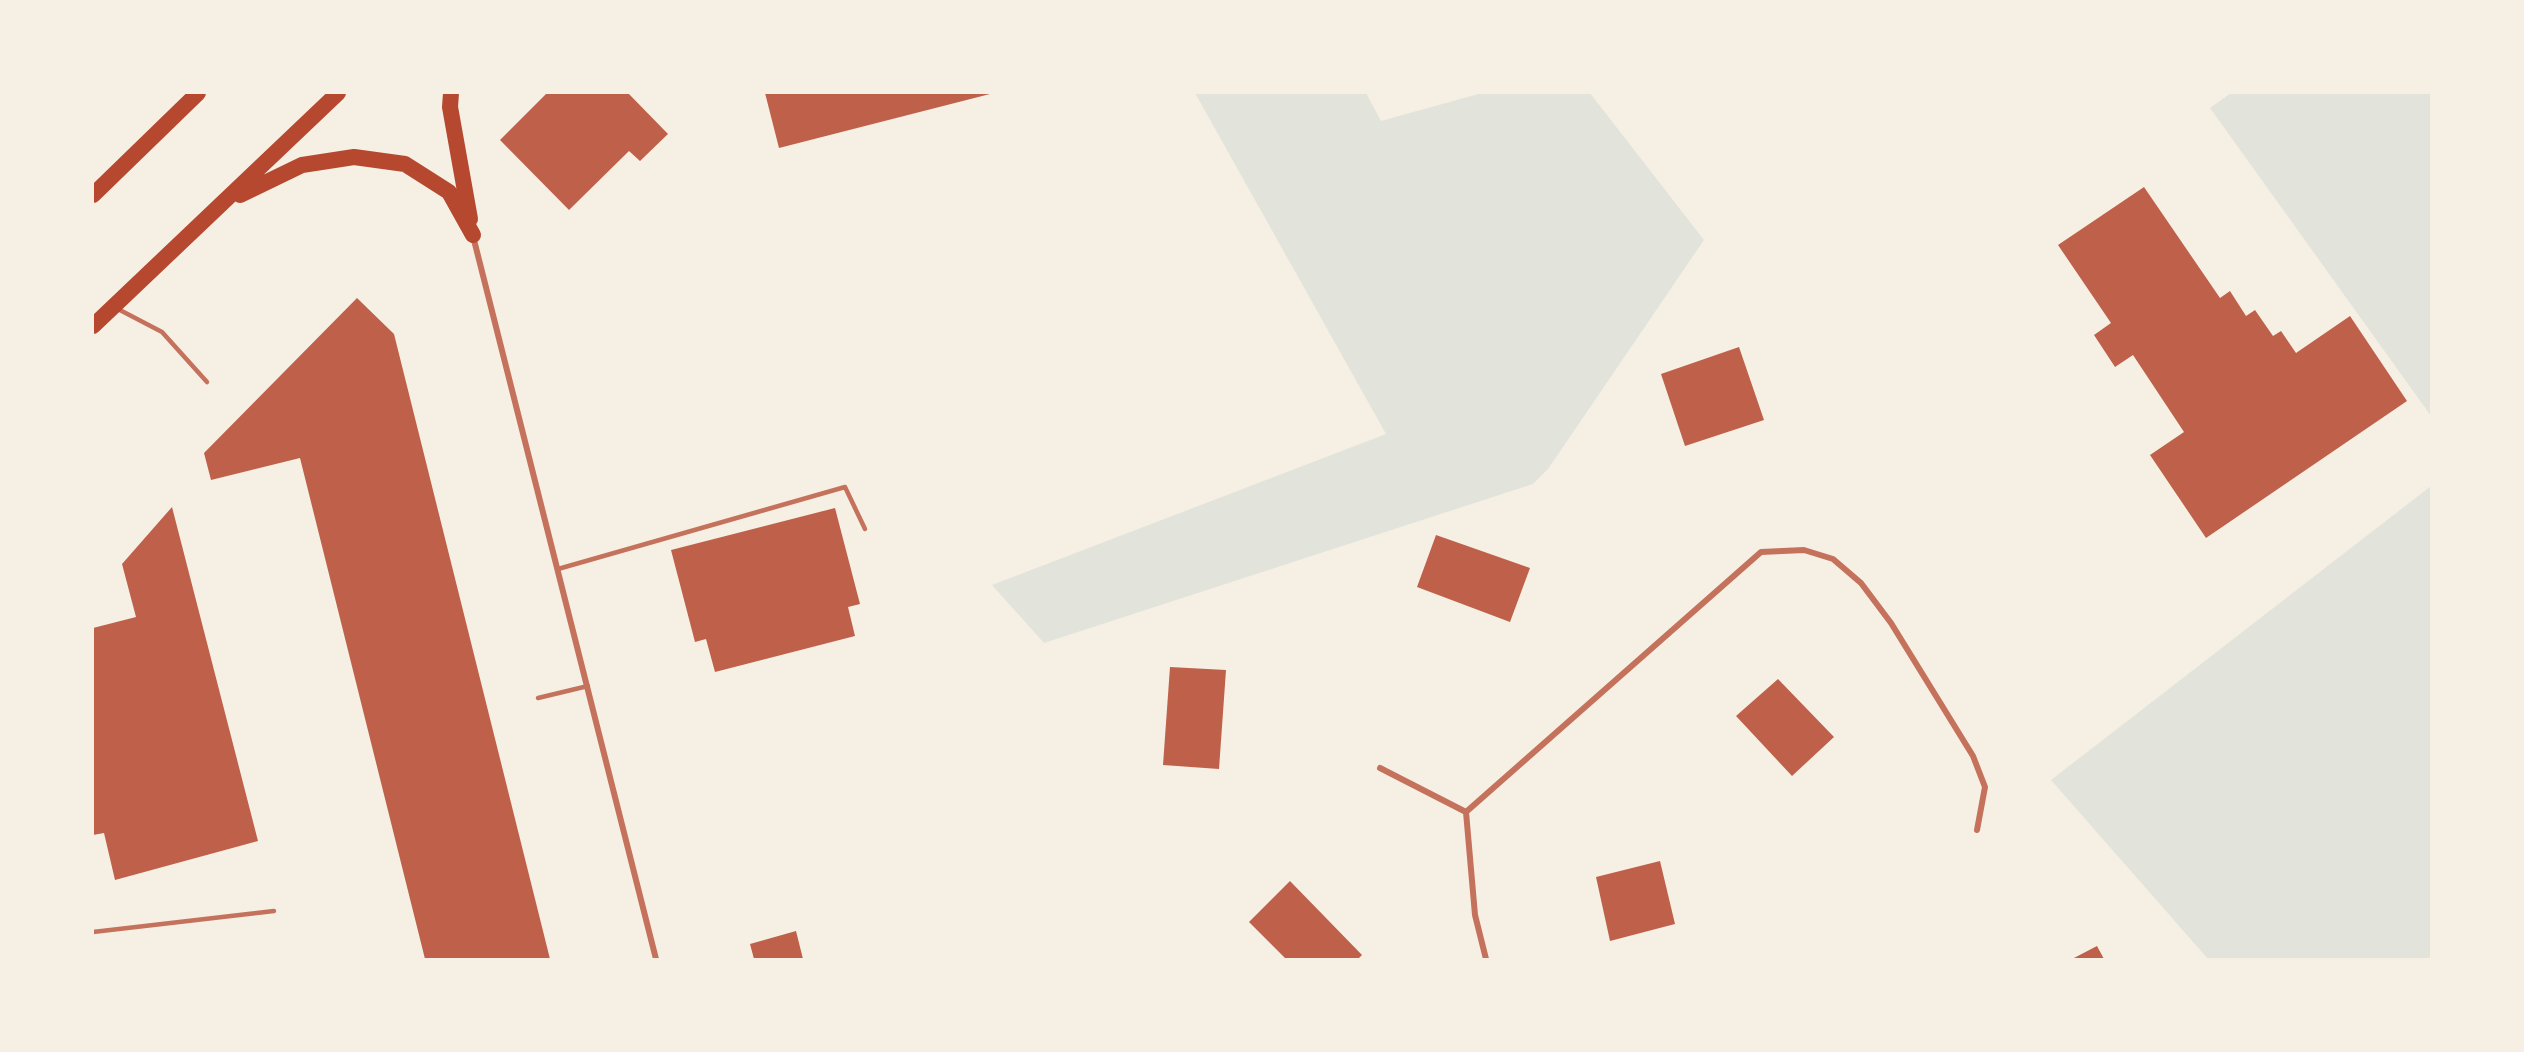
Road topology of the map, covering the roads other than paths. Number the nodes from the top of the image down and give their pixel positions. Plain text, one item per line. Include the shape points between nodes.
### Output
1 (198, 93) edge
2 (338, 93) edge
3 (451, 93) edge
4 (93, 195) edge
5 (226, 202) junction
6 (473, 235) junction
7 (114, 307) junction
8 (93, 326) edge
9 (207, 382) dead end
10 (865, 529) dead end
11 (558, 569) junction
12 (588, 686) junction
13 (538, 698) dead end
14 (1380, 768) dead end
15 (1466, 812) junction
16 (1977, 830) dead end
17 (274, 911) dead end
18 (93, 932) edge
19 (656, 957) edge
20 (1486, 959) edge

1 - 4 highway
2 - 5 highway
3 - 6 highway via 450,107
5 - 6 highway via 302,165 354,157 405,164 449,192
5 - 7 highway
6 - 11 street
7 - 8 highway
7 - 9 lane via 162,332
10 - 11 lane via 846,487
11 - 12 street
12 - 13 lane
12 - 19 street
14 - 15 street
15 - 16 street via 1761,552 1804,550 1833,559 1861,583 1891,623 1962,737 1985,787
15 - 20 street via 1475,915
17 - 18 lane

